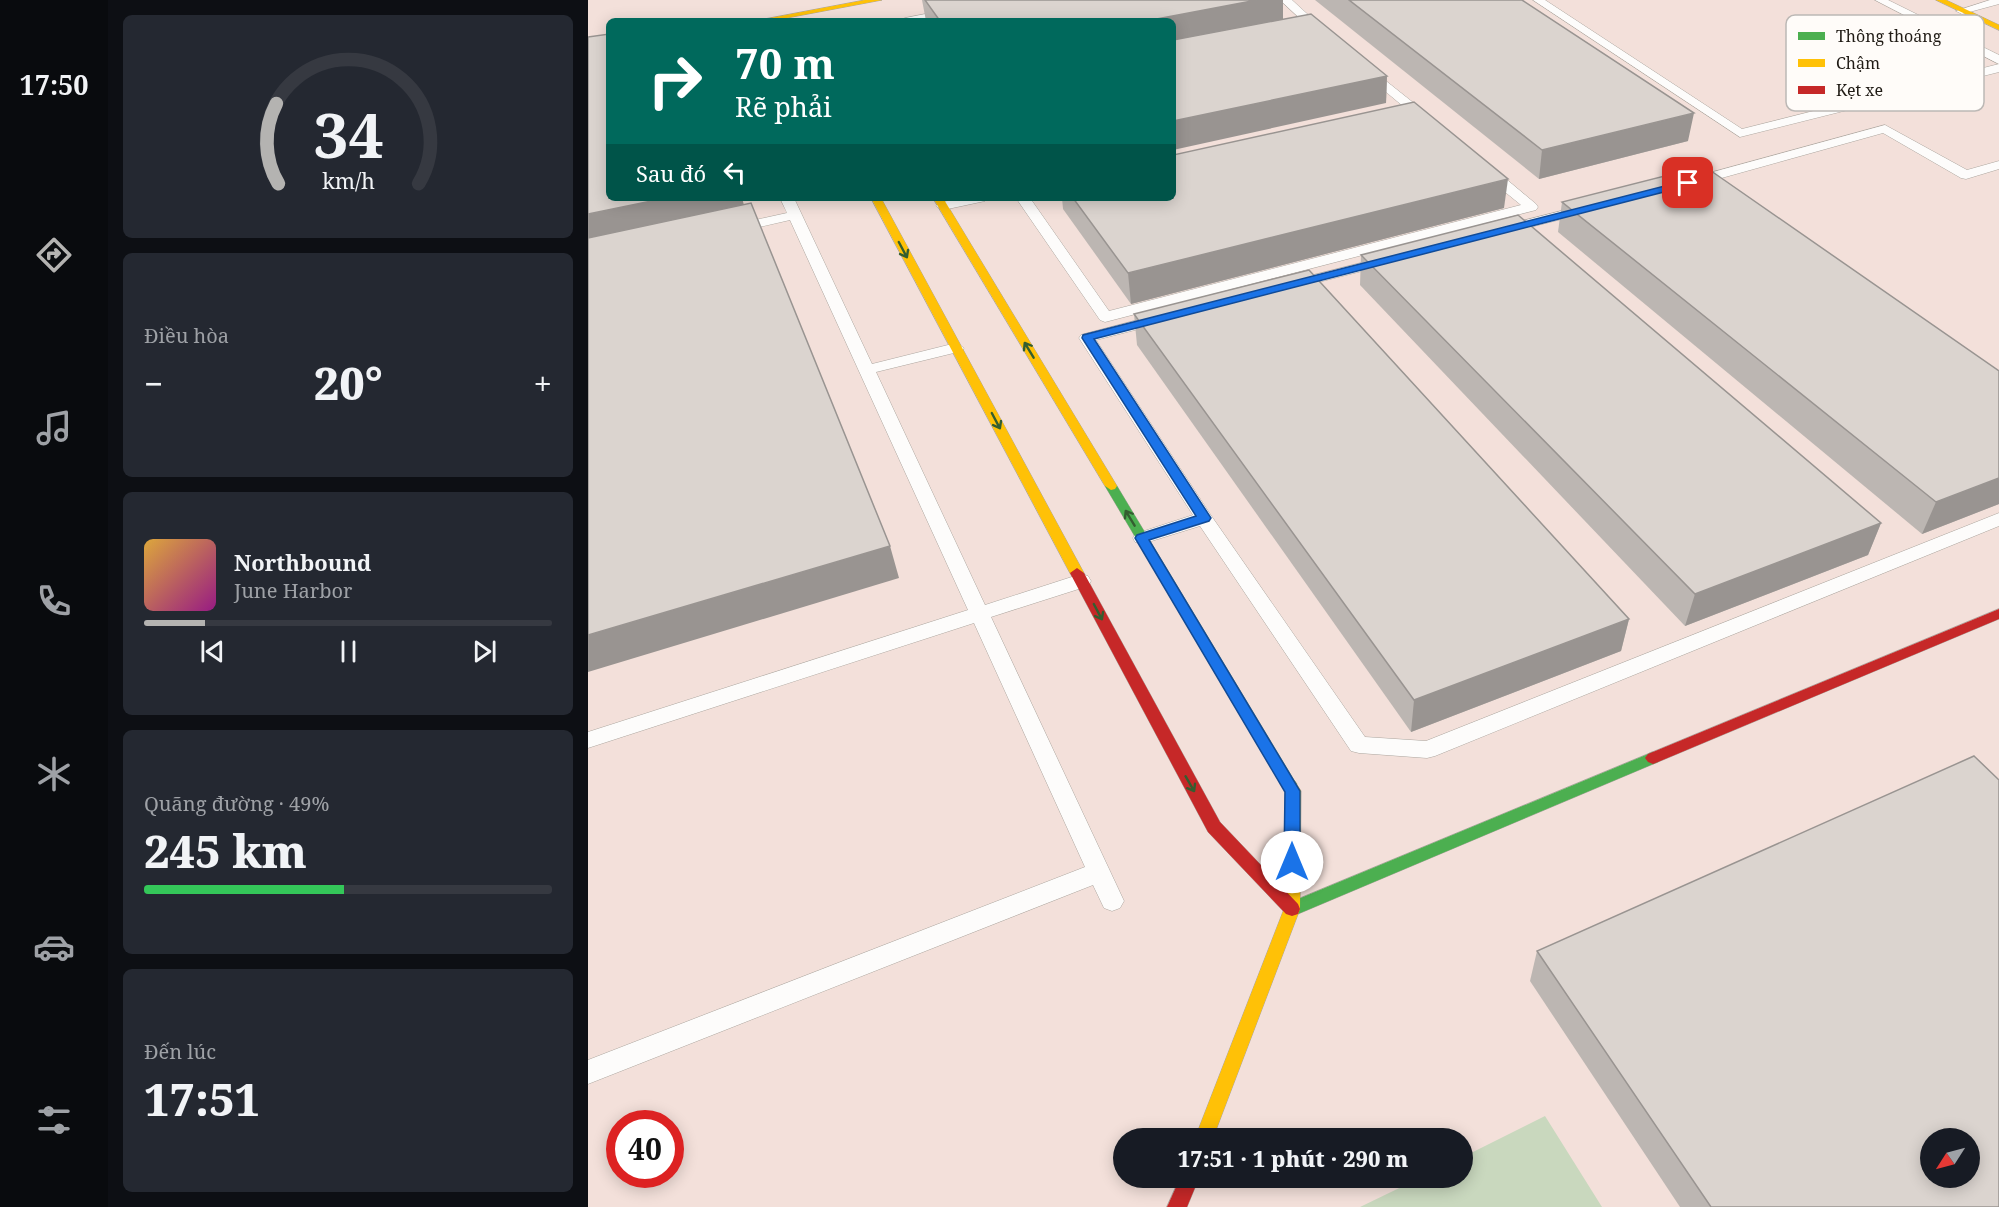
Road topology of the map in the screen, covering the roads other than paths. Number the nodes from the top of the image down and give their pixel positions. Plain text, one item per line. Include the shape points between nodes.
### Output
1 (770, 0) edge
2 (878, 0) edge
3 (1285, 0) edge
4 (1538, 0) edge
5 (1881, 0) edge
6 (1940, 0) edge
7 (1999, 1) edge
8 (825, 10) edge
9 (961, 10) edge
10 (1962, 10) junction
11 (1910, 15) edge
12 (1972, 15) edge
13 (779, 18) edge
14 (784, 18) edge
15 (920, 18) edge
16 (1984, 21) edge
17 (1287, 26) edge
18 (1999, 28) edge
19 (1984, 52) edge
20 (1355, 59) edge
21 (1999, 60) edge
22 (1999, 68) edge
23 (1984, 72) edge
24 (1828, 111) edge
25 (1435, 126) edge
26 (1479, 163) edge
27 (1999, 165) edge
28 (1698, 189) edge
29 (788, 201) edge
30 (878, 201) edge
31 (1025, 201) edge
32 (940, 202) edge
33 (1596, 206) edge
34 (795, 215) junction
35 (714, 233) edge
36 (1492, 233) edge
37 (1399, 257) edge
38 (1272, 290) edge
39 (1180, 314) edge
40 (956, 348) junction
41 (866, 370) junction
42 (1204, 518) junction
43 (1999, 519) edge
44 (1142, 538) junction
45 (1081, 581) junction
46 (980, 614) junction
47 (1999, 614) edge
48 (588, 740) edge
49 (1099, 872) junction
50 (1112, 901) dead end
51 (1292, 909) junction
52 (588, 1072) edge
53 (1208, 1128) edge
54 (1185, 1188) edge
55 (1177, 1207) edge

1 - 13 street
2 - 8 street
3 - 17 lane via 1314,26
4 - 24 lane via 1740,133
5 - 11 lane
6 - 10 street
7 - 10 lane
8 - 14 street
9 - 15 lane
10 - 12 street
16 - 18 street
19 - 21 lane
20 - 25 lane via 1403,105
22 - 23 lane
26 - 31 lane via 1531,207 1105,317
27 - 28 lane via 1966,174 1885,129 1707,177 1722,197
29 - 34 lane
30 -> 40 street
44 -> 32 street
33 - 36 lane
34 - 35 lane
34 - 41 lane
37 - 38 lane
39 - 42 lane via 1087,338
40 - 41 lane
40 -> 45 street
41 - 46 lane
42 - 43 lane via 1359,745 1427,750
42 - 44 lane
44 - 51 street via 1293,791
45 - 46 lane
45 -> 51 street via 1214,827
46 - 48 lane
46 - 49 lane
47 - 51 street
49 - 50 lane
49 - 52 lane
51 - 53 street
54 - 55 street

